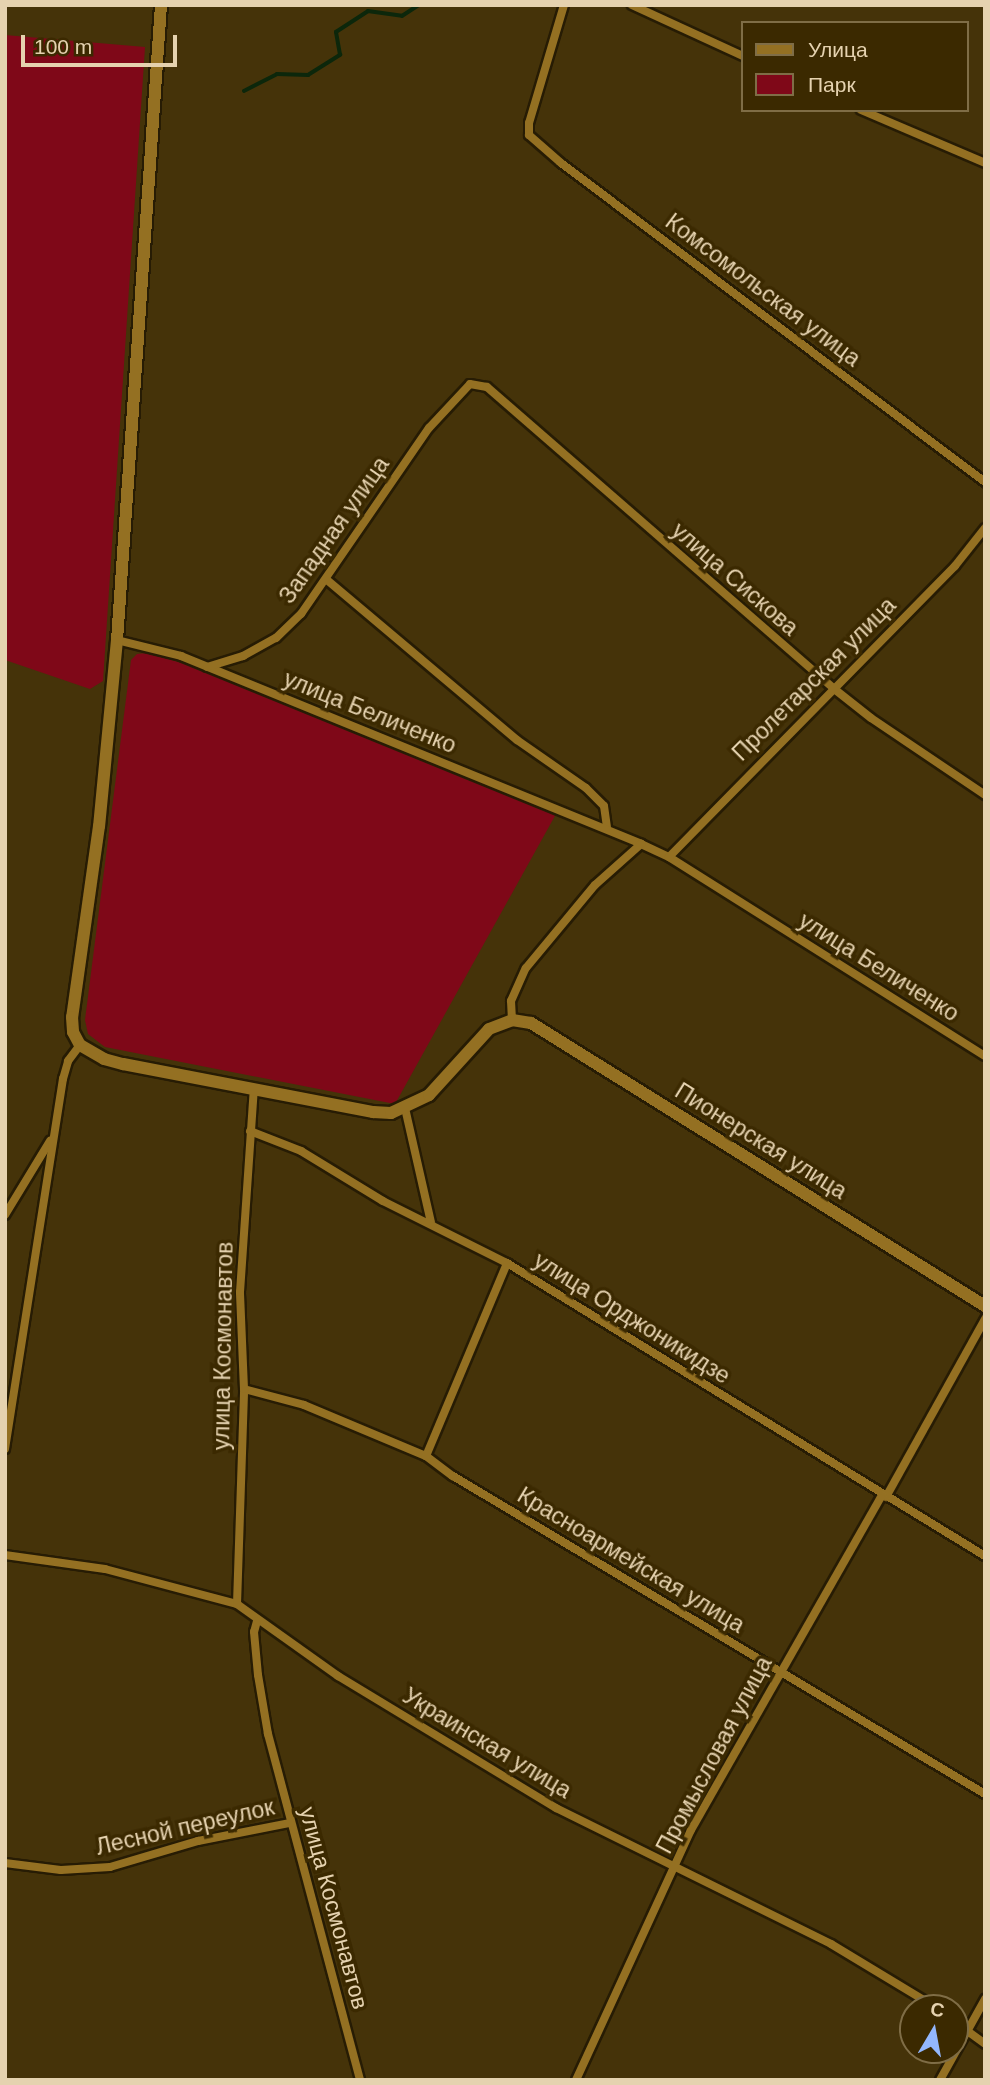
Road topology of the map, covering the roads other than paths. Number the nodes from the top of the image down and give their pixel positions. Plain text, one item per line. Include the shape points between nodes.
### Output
1 (161, 5) edge
2 (564, 5) edge
3 (632, 5) edge
4 (741, 55) edge
5 (866, 112) edge
6 (985, 163) edge
7 (470, 384) joint
8 (985, 482) edge
9 (985, 528) edge
10 (327, 580) junction
11 (117, 640) junction
12 (207, 667) junction
13 (833, 688) junction
14 (985, 795) edge
15 (607, 827) junction
16 (641, 844) junction
17 (670, 858) junction
18 (512, 1020) junction
19 (80, 1045) junction
20 (985, 1056) edge
21 (254, 1089) junction
22 (405, 1108) junction
23 (250, 1131) junction
24 (54, 1135) junction
25 (5, 1215) edge
26 (431, 1222) junction
27 (507, 1263) junction
28 (985, 1306) edge
29 (985, 1318) edge
30 (244, 1389) junction
31 (5, 1449) edge
32 (426, 1456) junction
33 (884, 1496) junction
34 (5, 1555) edge
35 (985, 1556) edge
36 (237, 1604) junction
37 (257, 1621) junction
38 (779, 1672) junction
39 (985, 1794) edge
40 (290, 1823) junction
41 (5, 1863) edge
42 (677, 1866) junction
43 (914, 1994) edge
44 (985, 1999) edge
45 (969, 2026) edge
46 (969, 2033) edge
47 (985, 2044) edge
48 (948, 2064) edge
49 (360, 2080) edge
50 (576, 2080) edge
51 (940, 2080) edge

1 - 11 street
2 - 8 street, Комсомольская улица via 529,135
3 - 4 street
5 - 6 street
7 - 10 street, Западная улица via 429,428
7 - 13 street, улица Сискова via 487,387
9 - 13 street, Пролетарская улица via 955,566
10 - 12 street, Западная улица via 276,638 243,656
10 - 15 street, улица Беличенко via 517,740 586,788 604,806
11 - 12 street, улица Беличенко
11 - 19 street via 99,826 72,1017
12 - 15 street, улица Беличенко
13 - 14 street, улица Сискова
13 - 17 street, Пролетарская улица
15 - 16 street, улица Беличенко
16 - 17 street, улица Беличенко
16 - 18 street via 595,885 526,968 511,1001
17 - 20 street, улица Беличенко
18 - 22 street via 489,1029 429,1095
18 - 28 street, Пионерская улица via 531,1023
19 - 21 street via 123,1064
19 - 24 street via 68,1061
21 - 22 street via 373,1112
21 - 23 street, улица Космонавтов
22 - 26 street
23 - 26 street, улица Орджоникидзе via 301,1152
23 - 30 street, улица Космонавтов via 240,1292
24 - 25 street
24 - 31 street
26 - 27 street, улица Орджоникидзе
27 - 32 street
27 - 33 street, улица Орджоникидзе
29 - 33 street, Промысловая улица
30 - 32 street, Красноармейская улица via 304,1405
30 - 36 street, улица Космонавтов
32 - 38 street, Красноармейская улица
33 - 35 street, улица Орджоникидзе
33 - 38 street, Промысловая улица
34 - 36 street, Украинская улица via 105,1569
36 - 37 street, Украинская улица
37 - 40 street, улица Космонавтов via 258,1675
37 - 42 street, Украинская улица via 556,1808
38 - 39 street, Красноармейская улица
38 - 42 street, Промысловая улица via 691,1830
40 - 41 street, Лесной переулок via 198,1840 110,1867 61,1870
40 - 49 street, улица Космонавтов
42 - 43 street, Украинская улица via 831,1944
42 - 50 street, Промысловая улица
44 - 45 street
46 - 47 street
48 - 51 street

